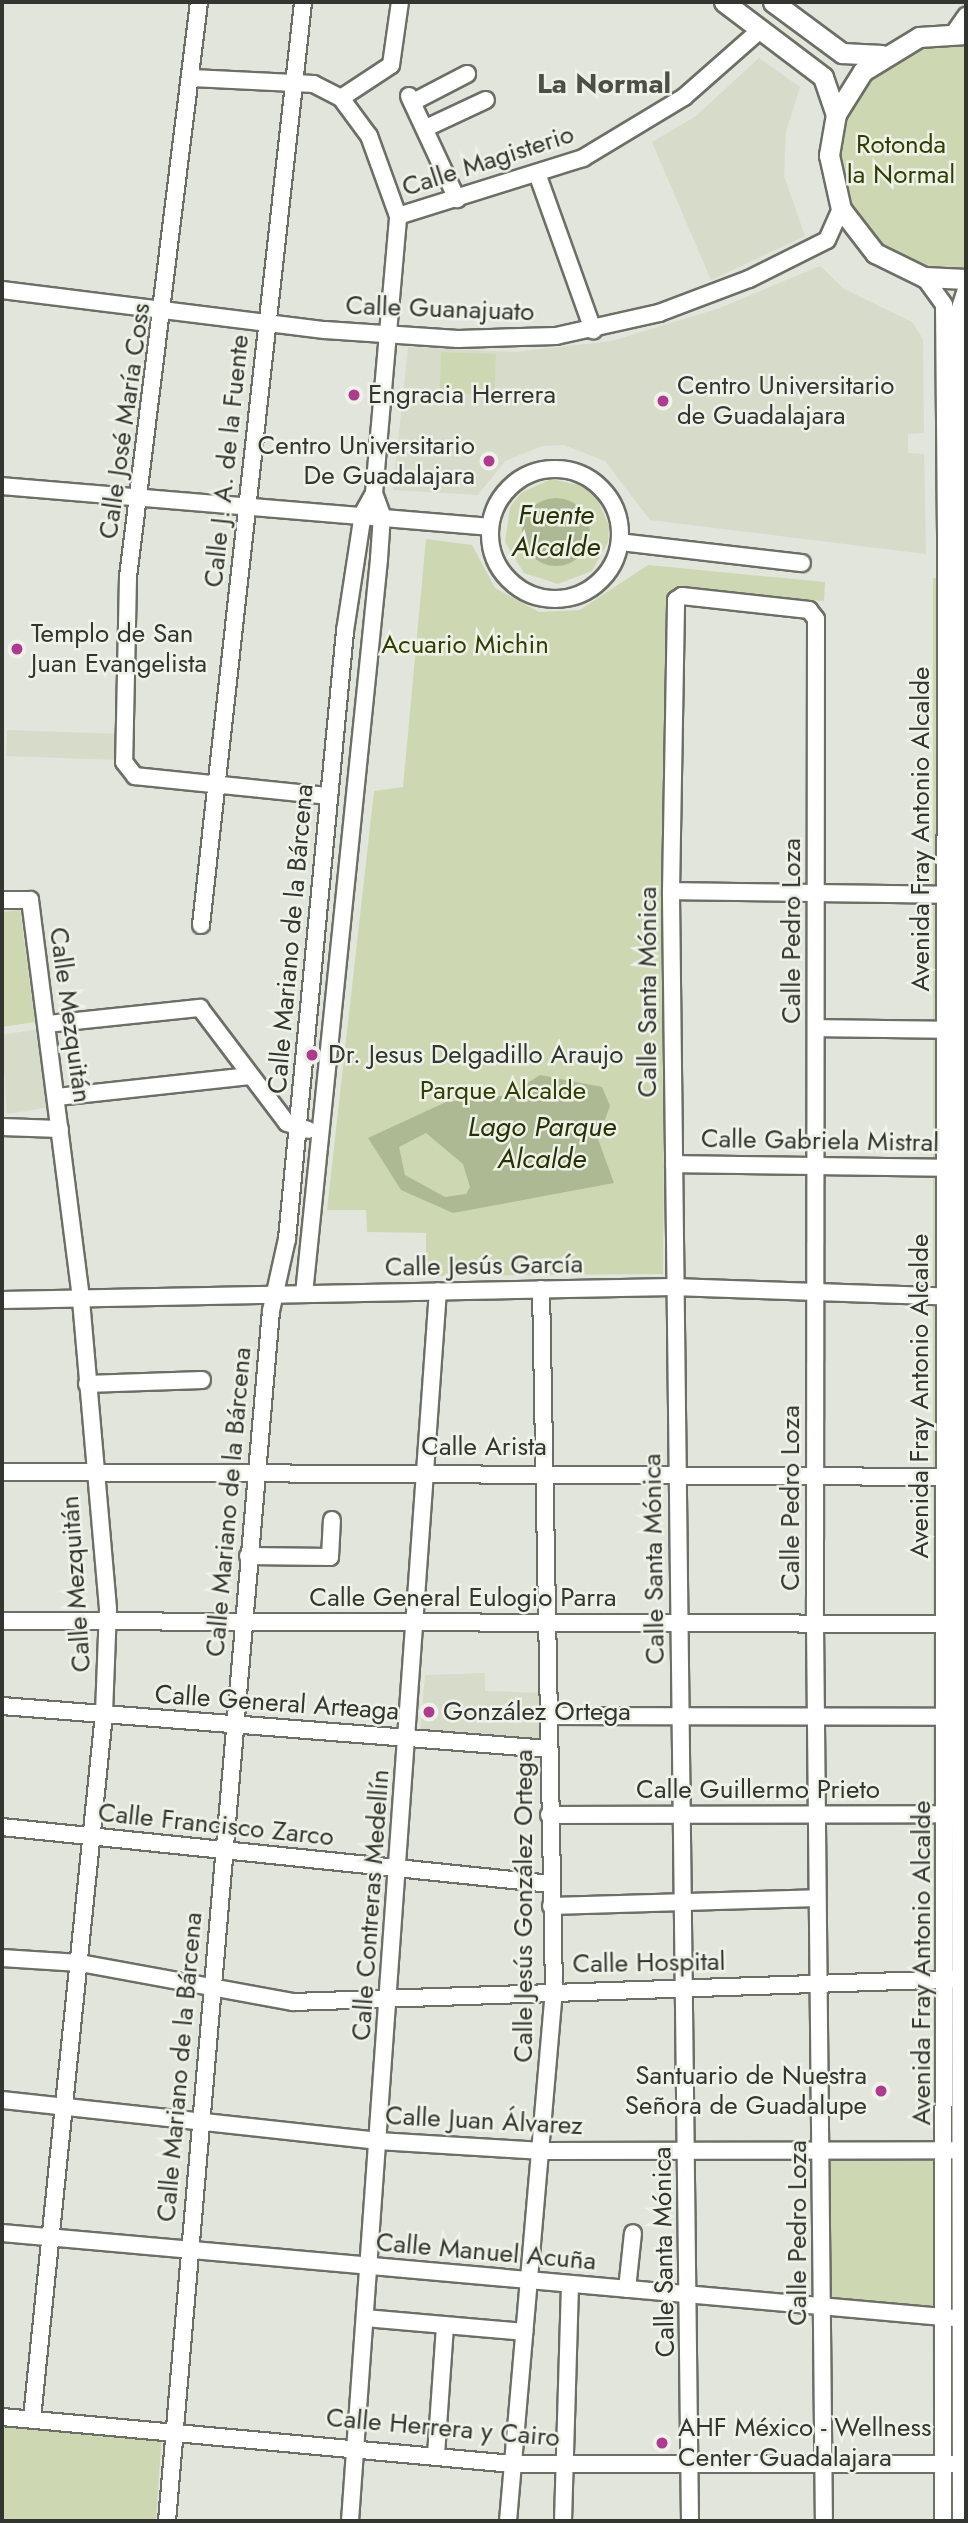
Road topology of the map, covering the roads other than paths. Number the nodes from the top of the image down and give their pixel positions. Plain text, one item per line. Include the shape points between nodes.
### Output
1 (199, 2) edge
2 (303, 2) edge
3 (400, 2) edge
4 (724, 2) edge
5 (779, 3) edge
6 (966, 16) edge
7 (761, 29) junction
8 (960, 33) edge
9 (882, 55) junction
10 (467, 74) dead end
11 (192, 78) junction
12 (293, 83) junction
13 (341, 98) junction
14 (486, 100) dead end
15 (836, 114) junction
16 (426, 128) junction
17 (538, 176) junction
18 (457, 199) junction
19 (841, 209) junction
20 (398, 216) junction
21 (924, 277) junction
22 (966, 279) edge
23 (966, 289) edge
24 (2, 290) edge
25 (166, 313) junction
26 (266, 323) junction
27 (593, 330) junction
28 (390, 335) junction
29 (962, 471) edge
30 (2, 486) edge
31 (374, 493) junction
32 (139, 496) junction
33 (248, 505) junction
34 (363, 513) junction
35 (382, 515) junction
36 (489, 527) junction
37 (946, 532) junction
38 (620, 542) junction
39 (802, 563) dead end
40 (678, 597) joint
41 (963, 641) edge
42 (963, 753) edge
43 (216, 787) junction
44 (329, 796) junction
45 (326, 829) junction
46 (351, 839) junction
47 (321, 882) junction
48 (671, 891) junction
49 (816, 893) junction
50 (345, 895) junction
51 (957, 895) edge
52 (2, 901) edge
53 (201, 925) dead end
54 (47, 1024) junction
55 (816, 1028) junction
56 (957, 1030) edge
57 (250, 1076) junction
58 (57, 1097) junction
59 (2, 1127) edge
60 (60, 1129) junction
61 (298, 1129) junction
62 (321, 1132) junction
63 (674, 1164) junction
64 (815, 1166) junction
65 (957, 1168) edge
66 (673, 1287) junction
67 (541, 1289) junction
68 (438, 1291) junction
69 (817, 1291) junction
70 (278, 1294) junction
71 (304, 1294) junction
72 (957, 1297) edge
73 (2, 1300) edge
74 (81, 1300) junction
75 (202, 1380) dead end
76 (87, 1384) junction
77 (255, 1471) junction
78 (426, 1471) junction
79 (2, 1472) edge
80 (543, 1472) junction
81 (678, 1473) junction
82 (93, 1474) junction
83 (816, 1474) junction
84 (957, 1477) edge
85 (332, 1520) dead end
86 (248, 1556) junction
87 (2, 1621) edge
88 (108, 1621) junction
89 (243, 1622) junction
90 (417, 1622) junction
91 (546, 1622) junction
92 (680, 1623) junction
93 (815, 1623) junction
94 (945, 1623) junction
95 (965, 1624) edge
96 (2, 1706) edge
97 (104, 1714) junction
98 (548, 1716) junction
99 (681, 1717) junction
100 (816, 1717) junction
101 (946, 1717) junction
102 (965, 1717) edge
103 (234, 1724) junction
104 (408, 1738) junction
105 (548, 1749) junction
106 (946, 1814) junction
107 (965, 1814) edge
108 (550, 1815) junction
109 (682, 1815) junction
110 (817, 1815) junction
111 (2, 1827) edge
112 (92, 1836) junction
113 (224, 1850) junction
114 (398, 1868) junction
115 (551, 1884) junction
116 (817, 1898) junction
117 (683, 1902) junction
118 (551, 1906) junction
119 (2, 1958) edge
120 (80, 1964) junction
121 (958, 1979) edge
122 (818, 1983) junction
123 (213, 1986) junction
124 (684, 1987) junction
125 (554, 1990) junction
126 (387, 2001) junction
127 (2, 2099) edge
128 (63, 2106) junction
129 (200, 2122) junction
130 (377, 2141) junction
131 (958, 2150) edge
132 (543, 2151) junction
133 (687, 2151) junction
134 (824, 2151) junction
135 (2, 2233) edge
136 (633, 2233) dead end
137 (47, 2237) junction
138 (188, 2249) junction
139 (368, 2266) junction
140 (529, 2280) junction
141 (570, 2284) junction
142 (627, 2289) junction
143 (689, 2294) junction
144 (822, 2306) junction
145 (944, 2317) junction
146 (365, 2318) junction
147 (964, 2319) edge
148 (445, 2325) junction
149 (524, 2332) junction
150 (2, 2417) edge
151 (32, 2418) junction
152 (174, 2428) junction
153 (357, 2446) junction
154 (436, 2455) junction
155 (690, 2462) junction
156 (565, 2463) junction
157 (824, 2463) junction
158 (513, 2464) junction
159 (956, 2464) edge
160 (167, 2521) edge
161 (350, 2521) edge
162 (508, 2521) edge
163 (563, 2521) edge
164 (690, 2521) edge
165 (824, 2521) edge
166 (943, 2521) edge
167 (961, 2521) edge

1 - 11 street, Calle José María Coss
2 - 12 street, Calle J. A. de la Fuente
3 - 13 street via 391,65
4 - 7 main road
5 - 9 main road via 842,53
6 - 8 street
7 - 15 main road via 830,84
7 - 17 street, Calle Magisterio via 684,97 583,158
8 - 9 main road via 919,37
9 - 15 main road via 854,82
10 - 16 street via 411,99
11 - 12 street
11 - 25 street, Calle José María Coss
12 - 13 street, Calle Mariano de la Bárcena via 314,84
12 - 26 street, Calle J. A. de la Fuente
13 - 20 street, Calle Mariano de la Bárcena via 369,136
14 - 16 street
15 - 19 main road via 829,155
16 - 18 street
17 - 18 street, Calle Magisterio
17 - 27 street
18 - 20 street, Calle Magisterio
19 - 21 main road via 875,253
19 - 27 street, Calle Guanajuato via 827,240 794,259 719,292
20 - 28 street, Calle Mariano de la Bárcena
21 - 22 main road
21 - 37 street, Avenida Fray Antonio Alcalde via 944,305
23 - 29 street, Avenida Fray Antonio Alcalde via 959,311
24 - 25 street, Calle Guanajuato
25 - 26 street, Calle Guanajuato
25 - 32 street, Calle José María Coss
26 - 28 street, Calle Guanajuato
26 - 33 street, Calle J. A. de la Fuente
27 - 28 street, Calle Guanajuato via 514,339
28 - 31 street, Calle Mariano de la Bárcena
29 - 41 street, Avenida Fray Antonio Alcalde
30 - 32 street
31 - 34 street, Calle Mariano de la Bárcena
31 - 35 street, Calle Mariano de la Bárcena
32 - 33 street
32 - 43 street, Calle José María Coss via 128,577 127,772
33 - 34 street
33 - 43 street, Calle J. A. de la Fuente
34 - 35 street
34 - 44 street, Calle Mariano de la Bárcena
35 - 36 street
35 - 46 street, Calle Mariano de la Bárcena
36 - 38 street via 497,567 510,583 547,599 568,598 595,585 614,562
36 - 38 street via 506,490 541,470 562,470 582,475 606,494 619,522
37 - 41 street via 952,631
37 - 51 street, Avenida Fray Antonio Alcalde
38 - 39 street
40 - 48 street, Calle Santa Mónica
40 - 49 street, Calle Pedro Loza via 814,614
41 - 42 street, Avenida Fray Antonio Alcalde
42 - 51 street, Avenida Fray Antonio Alcalde
43 - 44 street
43 - 53 street, Calle J. A. de la Fuente
44 - 45 street, Calle Mariano de la Bárcena
45 - 46 street
45 - 47 street, Calle Mariano de la Bárcena
46 - 50 street, Calle Mariano de la Bárcena
47 - 50 street
47 - 61 street, Calle Mariano de la Bárcena
48 - 49 street
48 - 63 street, Calle Santa Mónica
49 - 51 street
49 - 55 street, Calle Pedro Loza
50 - 62 street, Calle Mariano de la Bárcena
51 - 56 street, Avenida Fray Antonio Alcalde
52 - 54 street, Calle Mezquitán via 30,900
54 - 57 street via 197,1007
54 - 58 street, Calle Mezquitán
55 - 56 street
55 - 64 street, Calle Pedro Loza
56 - 65 street, Avenida Fray Antonio Alcalde
57 - 58 street
57 - 61 street
58 - 60 street, Calle Mezquitán
59 - 60 street
60 - 74 street, Calle Mezquitán
61 - 62 street
61 - 70 street, Calle Mariano de la Bárcena
62 - 71 street, Calle Mariano de la Bárcena
63 - 64 street, Calle Gabriela Mistral
63 - 66 street, Calle Santa Mónica
64 - 65 street, Calle Gabriela Mistral
64 - 69 street, Calle Pedro Loza
65 - 72 street, Avenida Fray Antonio Alcalde
66 - 67 street, Calle Jesús García
66 - 69 street, Calle Jesús García
66 - 81 street, Calle Santa Mónica
67 - 68 street, Calle Jesús García
67 - 80 street, Calle Jesús González Ortega
68 - 71 street, Calle Jesús García
68 - 78 street, Calle Contreras Medellín
69 - 72 street, Calle Jesús García
69 - 83 street, Calle Pedro Loza
70 - 71 street, Calle Jesús García
70 - 74 street, Calle Jesús García
70 - 77 street, Calle Mariano de la Bárcena via 271,1311
72 - 84 street, Avenida Fray Antonio Alcalde
73 - 74 street, Calle Jesús García
74 - 76 street, Calle Mezquitán
75 - 76 street
76 - 82 street, Calle Mezquitán
77 - 78 street, Calle Arista
77 - 82 street, Calle Arista
77 - 86 street, Calle Mariano de la Bárcena
78 - 80 street, Calle Arista
78 - 90 street, Calle Contreras Medellín
79 - 82 street, Calle Arista
80 - 81 street, Calle Arista
80 - 91 street, Calle Jesús González Ortega
81 - 83 street, Calle Arista
81 - 92 street, Calle Santa Mónica
82 - 88 street, Calle Mezquitán
83 - 84 street, Calle Arista
83 - 93 street, Calle Pedro Loza
84 - 94 street, Avenida Fray Antonio Alcalde
84 - 95 street, Avenida Fray Antonio Alcalde
85 - 86 street via 330,1557
86 - 89 street, Calle Mariano de la Bárcena
87 - 88 street, Calle General Eulogio Parra
88 - 89 street, Calle General Eulogio Parra
88 - 97 street, Calle Mezquitán
89 - 90 street, Calle General Eulogio Parra
89 - 103 street, Calle Mariano de la Bárcena
90 - 91 street, Calle General Eulogio Parra
90 - 104 street, Calle Contreras Medellín
91 - 92 street, Calle General Eulogio Parra
91 - 98 street, Calle Jesús González Ortega
92 - 93 street, Calle General Eulogio Parra
92 - 99 street, Calle Santa Mónica
93 - 94 street, Calle General Eulogio Parra
93 - 100 street, Calle Pedro Loza
94 - 95 street, Calle General Eulogio Parra
94 - 101 street, Avenida Fray Antonio Alcalde
95 - 102 street, Avenida Fray Antonio Alcalde
96 - 97 street, Calle General Arteaga
97 - 103 street, Calle General Arteaga
97 - 112 street, Calle Mezquitán
98 - 99 street
98 - 105 street, Calle Jesús González Ortega
99 - 100 street
99 - 109 street, Calle Santa Mónica
100 - 101 street
100 - 110 street, Calle Pedro Loza
101 - 102 street
101 - 106 street, Avenida Fray Antonio Alcalde
102 - 107 street, Avenida Fray Antonio Alcalde
103 - 104 street, Calle General Arteaga
103 - 113 street, Calle Mariano de la Bárcena
104 - 105 street, Calle General Arteaga
104 - 114 street, Calle Contreras Medellín
105 - 108 street, Calle Jesús González Ortega
106 - 107 street, Calle Guillermo Prieto
106 - 110 street, Calle Guillermo Prieto
106 - 121 street, Avenida Fray Antonio Alcalde
107 - 121 street, Avenida Fray Antonio Alcalde
108 - 109 street, Calle Guillermo Prieto
108 - 115 street, Calle Jesús González Ortega
109 - 110 street, Calle Guillermo Prieto
109 - 117 street, Calle Santa Mónica
110 - 116 street, Calle Pedro Loza
111 - 112 street, Calle Francisco Zarco
112 - 113 street, Calle Francisco Zarco
112 - 120 street, Calle Mezquitán
113 - 114 street, Calle Francisco Zarco
113 - 123 street, Calle Mariano de la Bárcena
114 - 115 street, Calle Francisco Zarco
114 - 126 street, Calle Contreras Medellín
115 - 118 street, Calle Jesús González Ortega
116 - 117 street
116 - 122 street, Calle Pedro Loza
117 - 118 street
117 - 124 street, Calle Santa Mónica
118 - 125 street, Calle Jesús González Ortega
119 - 120 street, Calle Hospital
120 - 123 street, Calle Hospital
120 - 128 street, Calle Mezquitán
121 - 122 street, Calle Hospital
121 - 131 street, Avenida Fray Antonio Alcalde
122 - 124 street, Calle Hospital
122 - 134 street, Calle Pedro Loza
123 - 126 street, Calle Hospital via 278,2001
123 - 129 street, Calle Mariano de la Bárcena
124 - 125 street, Calle Hospital
124 - 133 street, Calle Santa Mónica
125 - 126 street, Calle Hospital
125 - 132 street, Calle Jesús González Ortega
126 - 130 street, Calle Contreras Medellín
127 - 128 street, Calle Juan Álvarez
128 - 129 street, Calle Juan Álvarez
128 - 137 street, Calle Mezquitán
129 - 130 street, Calle Juan Álvarez
129 - 138 street, Calle Mariano de la Bárcena
130 - 132 street, Calle Juan Álvarez
130 - 139 street, Calle Contreras Medellín
131 - 134 street, Calle Juan Álvarez
131 - 145 street, Avenida Fray Antonio Alcalde
131 - 147 street, Avenida Fray Antonio Alcalde
132 - 133 street, Calle Juan Álvarez
132 - 140 street, Calle Jesús González Ortega
133 - 134 street, Calle Juan Álvarez
133 - 143 street, Calle Santa Mónica
134 - 144 street, Calle Pedro Loza
135 - 137 street, Calle Manuel Acuña
136 - 142 street
137 - 138 street, Calle Manuel Acuña
137 - 151 street, Calle Mezquitán
138 - 139 street, Calle Manuel Acuña
138 - 152 street, Calle Mariano de la Bárcena
139 - 140 street, Calle Manuel Acuña
139 - 146 street, Calle Contreras Medellín
140 - 141 street, Calle Manuel Acuña
140 - 149 street, Calle Jesús González Ortega
141 - 142 street, Calle Manuel Acuña
141 - 156 street
142 - 143 street, Calle Manuel Acuña
143 - 144 street, Calle Manuel Acuña
143 - 155 street, Calle Santa Mónica
144 - 145 street, Calle Manuel Acuña
144 - 157 street, Calle Pedro Loza
145 - 147 street, Calle Manuel Acuña
145 - 159 street, Avenida Fray Antonio Alcalde
146 - 148 street
146 - 153 street, Calle Contreras Medellín
147 - 159 street, Avenida Fray Antonio Alcalde
148 - 149 street
148 - 154 street
149 - 158 street, Calle Jesús González Ortega
150 - 151 street, Calle Herrera y Cairo
151 - 152 street, Calle Herrera y Cairo
152 - 153 street, Calle Herrera y Cairo
152 - 160 street, Calle Mariano de la Bárcena
153 - 154 street, Calle Herrera y Cairo
153 - 161 street, Calle Contreras Medellín
154 - 158 street, Calle Herrera y Cairo
155 - 156 street, Calle Herrera y Cairo
155 - 157 street, Calle Herrera y Cairo
155 - 164 street, Calle Santa Mónica
156 - 158 street, Calle Herrera y Cairo
156 - 163 street
157 - 159 street, Calle Herrera y Cairo
157 - 165 street, Calle Pedro Loza
158 - 162 street, Calle Jesús González Ortega
159 - 166 street, Avenida Fray Antonio Alcalde
159 - 167 street, Avenida Fray Antonio Alcalde

